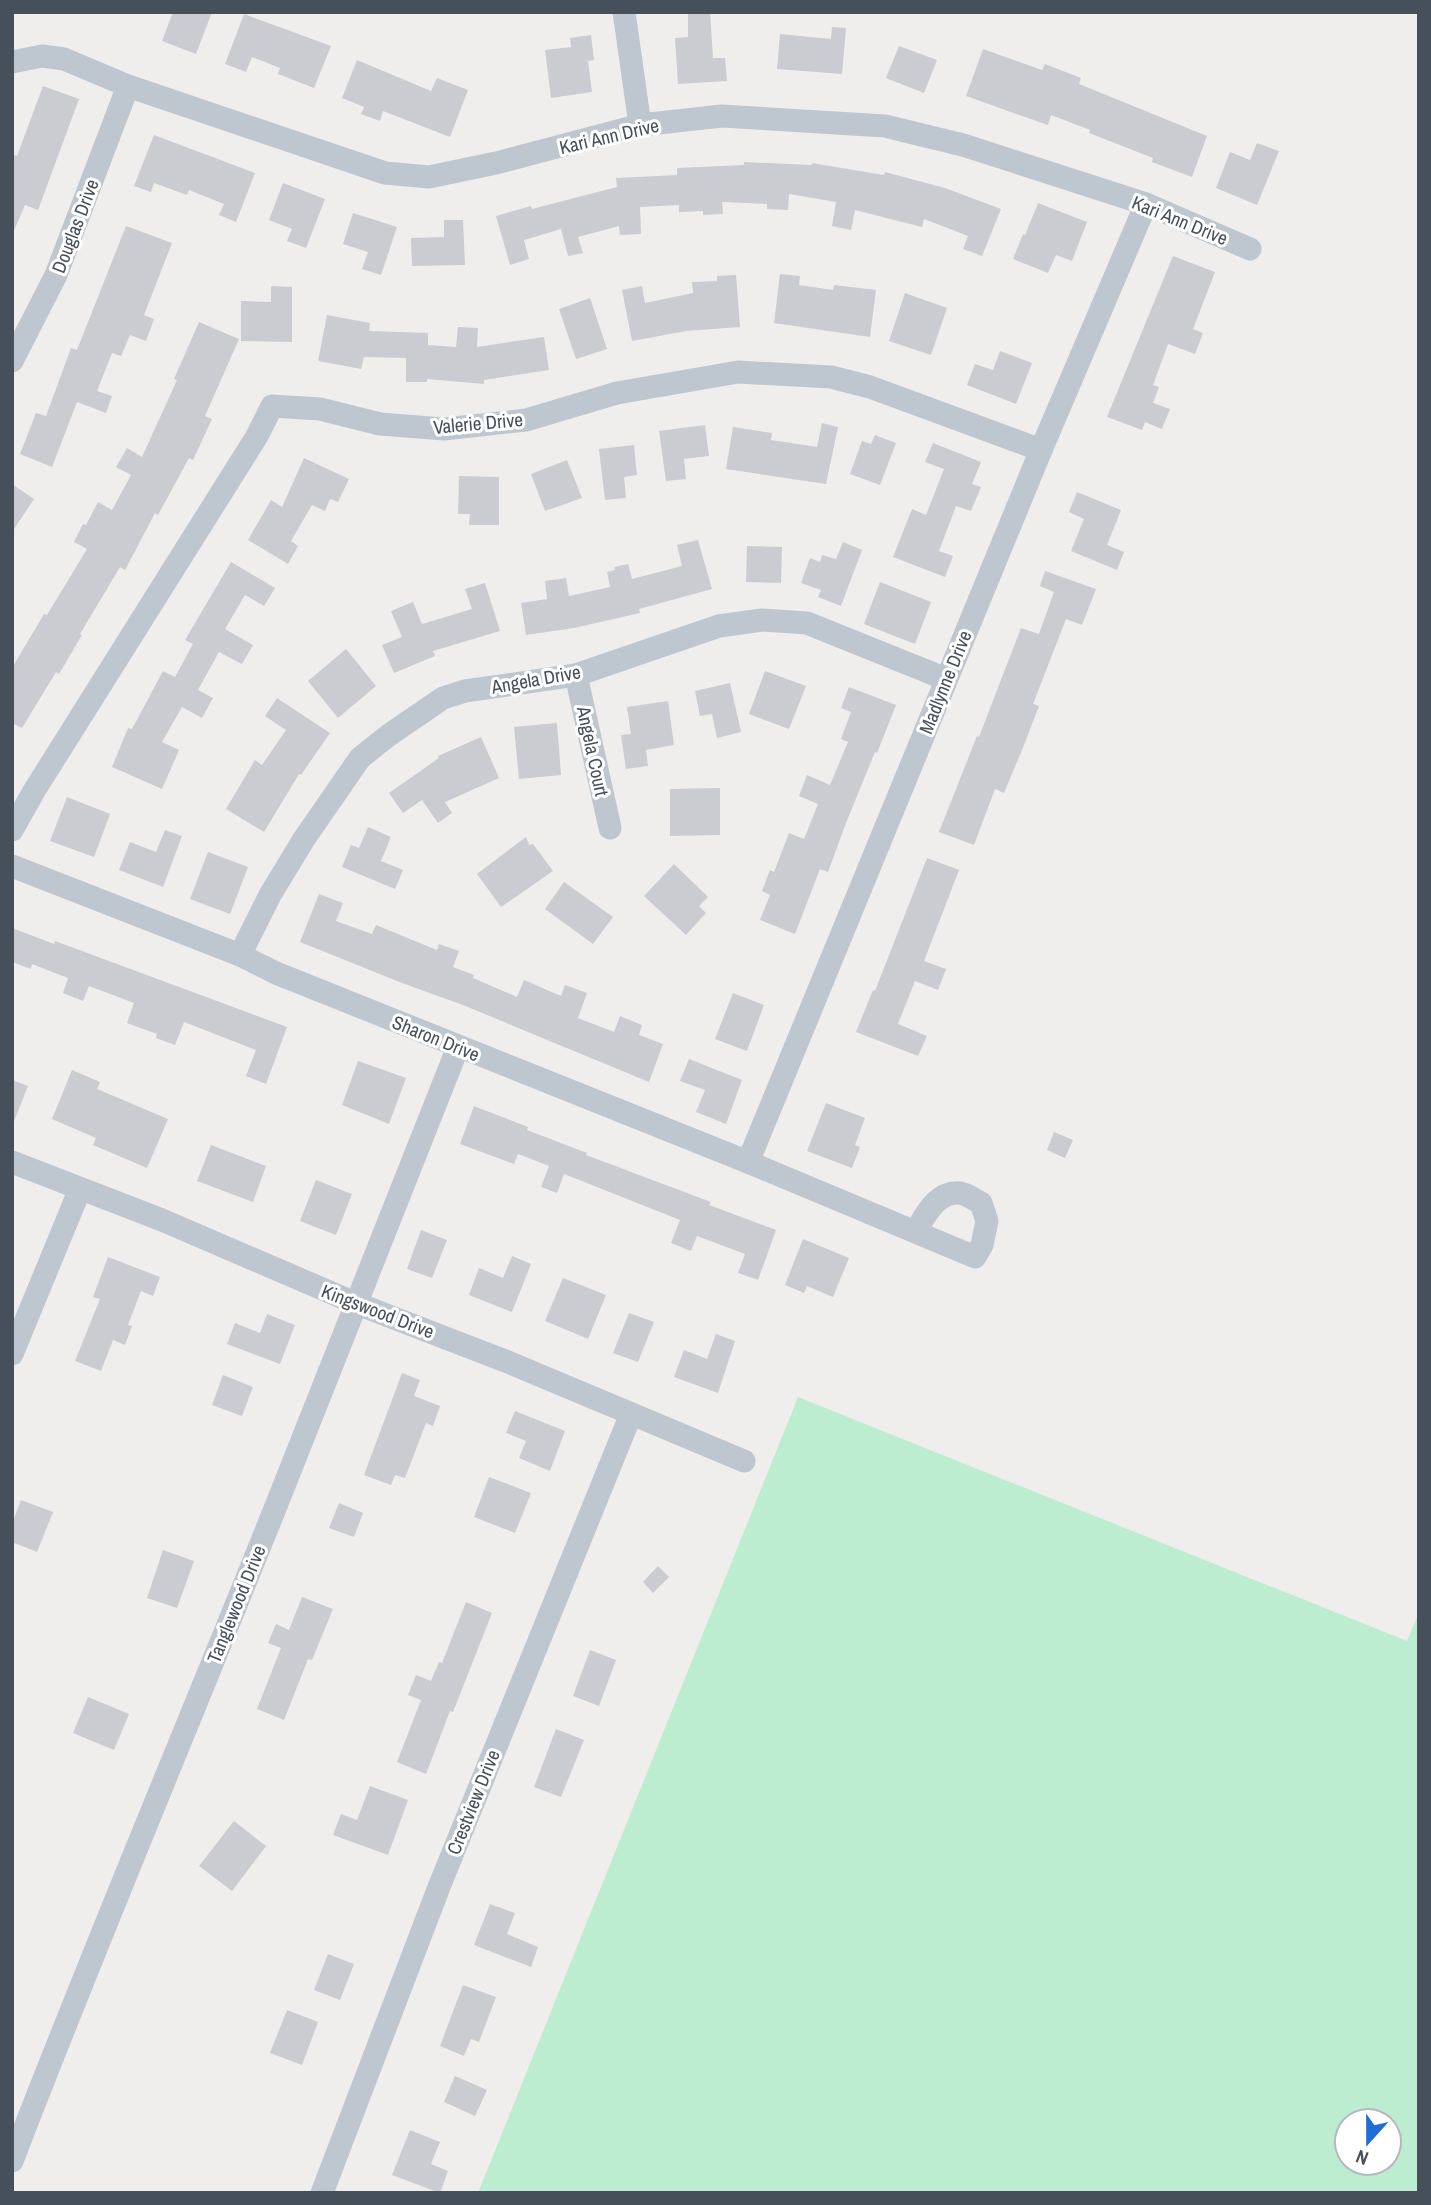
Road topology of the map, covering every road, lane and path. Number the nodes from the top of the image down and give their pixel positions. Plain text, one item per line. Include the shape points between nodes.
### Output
1 (624, 12) edge
2 (12, 62) edge
3 (128, 86) junction
4 (640, 125) junction
5 (1146, 204) junction
6 (1250, 249) dead end
7 (12, 361) edge
8 (1041, 450) junction
9 (576, 675) junction
10 (946, 679) junction
11 (610, 828) dead end
12 (12, 830) edge
13 (12, 866) edge
14 (240, 955) junction
15 (458, 1047) junction
16 (12, 1162) edge
17 (748, 1162) junction
18 (80, 1189) junction
19 (916, 1231) dead end
20 (355, 1303) junction
21 (12, 1354) edge
22 (631, 1414) junction
23 (744, 1461) dead end
24 (12, 2161) edge
25 (323, 2193) edge

1 - 4 street
2 - 3 street, Kari Ann Drive via 42,56 64,59
3 - 4 street, Kari Ann Drive via 385,173 429,177
3 - 7 street, Douglas Drive via 56,275
4 - 5 street, Kari Ann Drive via 722,116 885,126 963,145
5 - 6 street, Kari Ann Drive
5 - 8 street, Madlynne Drive
8 - 10 street, Madlynne Drive
8 - 12 street, Valerie Drive via 870,387 818,376 738,372 617,393 526,420 444,429 380,424 320,409 272,406
9 - 10 street, Angela Drive via 719,626 762,620 807,623
9 - 11 street, Angela Court
9 - 14 street, Angela Drive via 443,698 360,758 297,850
10 - 17 street, Madlynne Drive
13 - 14 street, Sharon Drive
14 - 15 street, Sharon Drive
15 - 17 street, Sharon Drive
15 - 20 street, Tanglewood Drive
16 - 18 street, Kingswood Drive
17 - 19 street, Sharon Drive
18 - 20 street, Kingswood Drive
18 - 21 street
20 - 22 street, Kingswood Drive
20 - 24 street, Tanglewood Drive
22 - 23 street, Kingswood Drive
22 - 25 street, Crestview Drive via 479,1787

